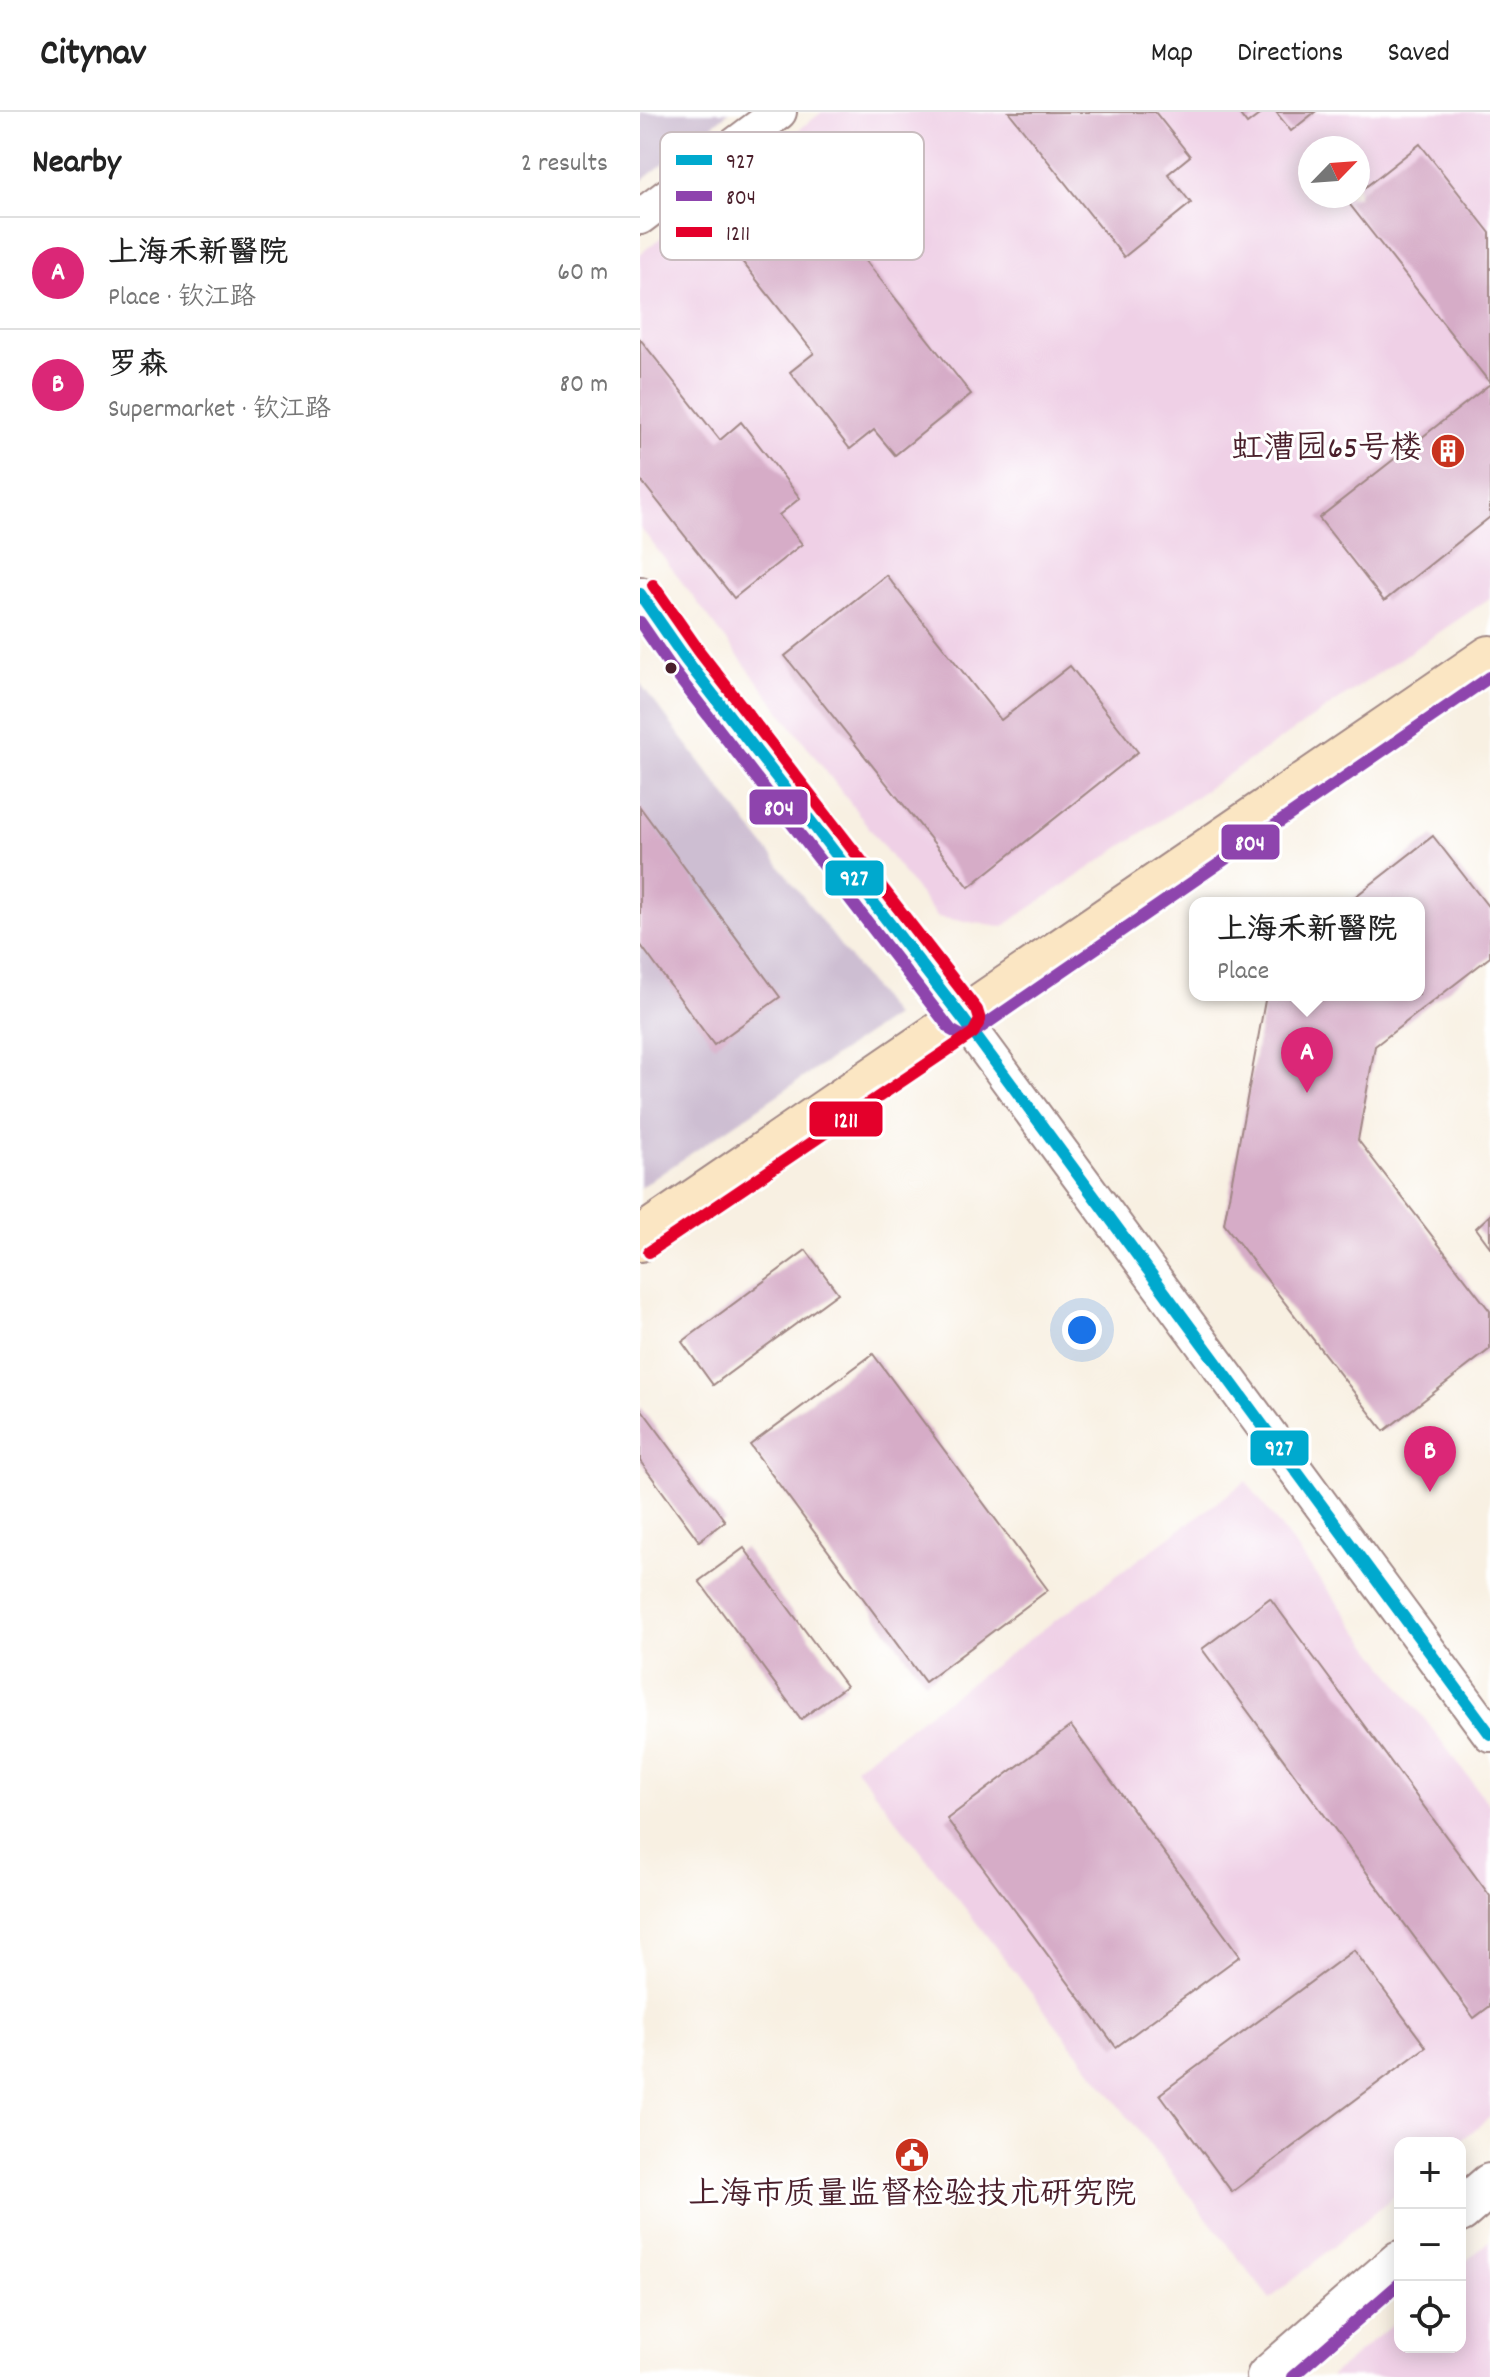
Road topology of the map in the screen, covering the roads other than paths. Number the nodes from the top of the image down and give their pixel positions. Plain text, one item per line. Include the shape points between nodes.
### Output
1 (779, 112) edge
2 (753, 132) edge
3 (660, 202) edge
4 (640, 217) edge
5 (640, 594) edge
6 (1490, 658) edge
7 (964, 1020) junction
8 (640, 1239) edge
9 (1490, 1734) edge
10 (1490, 2185) edge
11 (1462, 2209) edge
12 (1394, 2267) edge
13 (1268, 2377) edge

1 - 2 street
3 - 4 street
5 - 7 street
6 - 7 main road
7 - 8 main road
7 - 9 street
10 - 11 street
12 - 13 street

